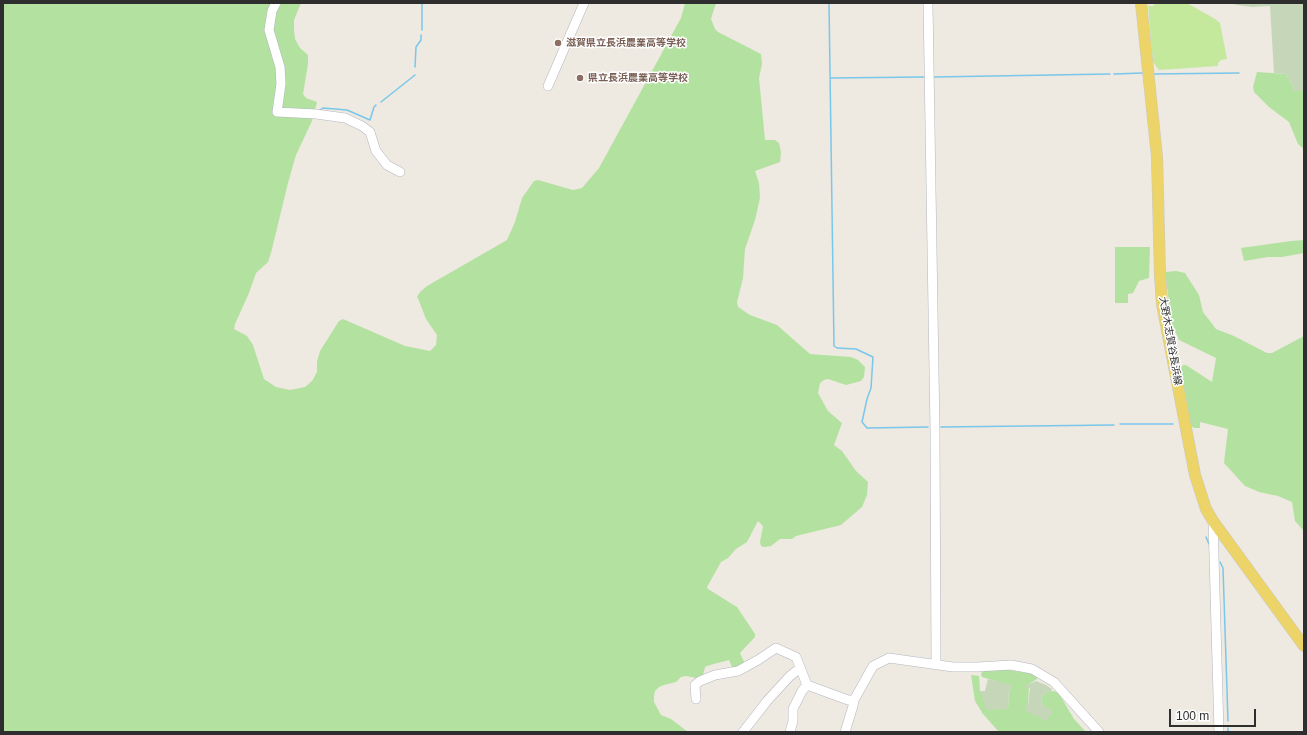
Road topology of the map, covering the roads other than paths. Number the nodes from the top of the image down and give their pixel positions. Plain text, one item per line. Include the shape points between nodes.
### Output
1 (276, 3) edge
2 (584, 3) edge
3 (928, 3) edge
4 (1141, 3) edge
5 (548, 86) dead end
6 (400, 172) dead end
7 (1214, 521) junction
8 (1304, 646) edge
9 (936, 664) junction
10 (800, 668) junction
11 (807, 685) junction
12 (696, 699) dead end
13 (854, 700) junction
14 (747, 731) edge
15 (790, 732) edge
16 (844, 732) edge
17 (1099, 732) edge
18 (1219, 732) edge

1 - 6 street via 269,30 280,67 281,84 277,112 345,118 362,126 370,132 376,152 387,165
2 - 5 street
3 - 9 street
4 - 7 main road, 大野木志賀谷長浜線 via 1157,157 1162,304 1195,475 1206,509
7 - 8 main road, 大野木志賀谷長浜線
7 - 18 street
9 - 13 street via 889,658 873,666
9 - 17 street via 953,667 1011,665 1032,669 1054,682
10 - 11 street
10 - 12 street via 796,657 776,648 738,671 700,681 695,685
10 - 14 street via 767,701
11 - 13 street
11 - 15 street via 793,709
13 - 16 street

